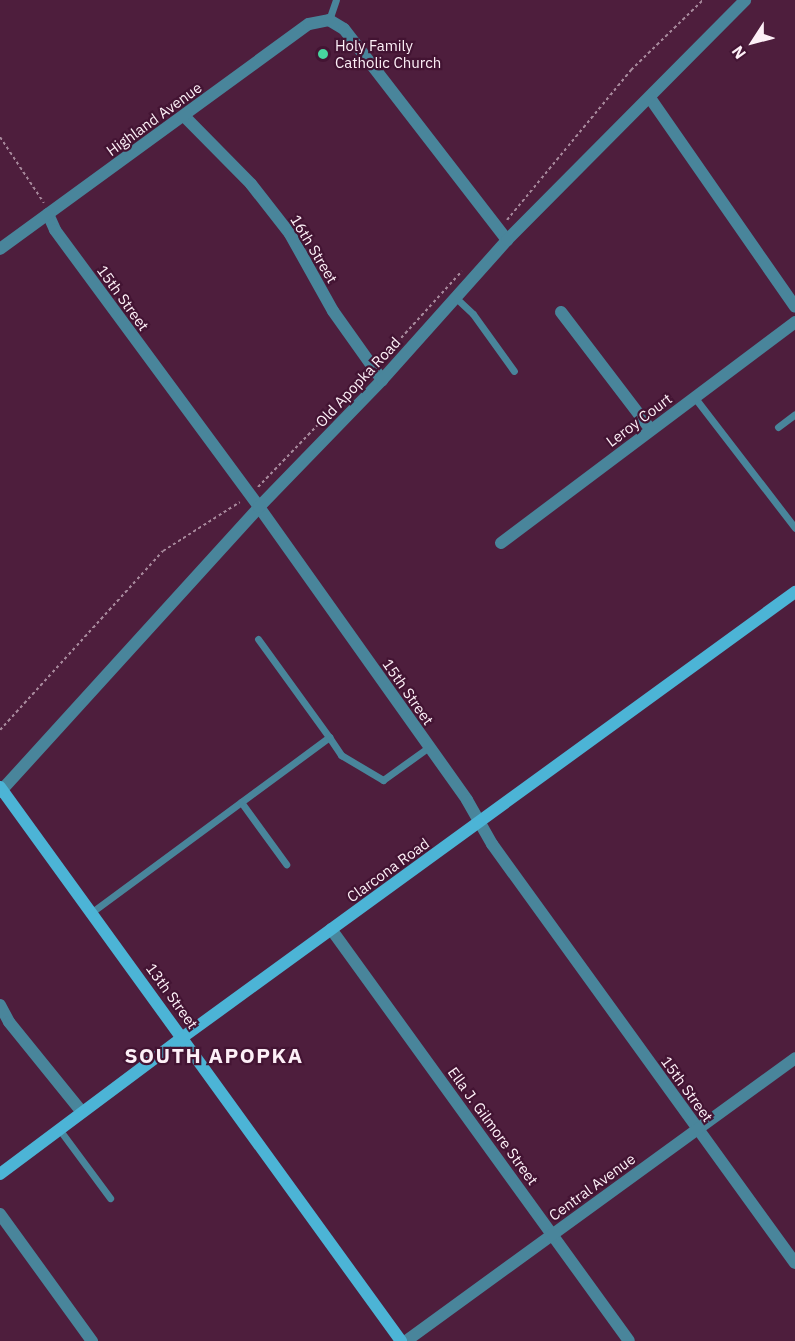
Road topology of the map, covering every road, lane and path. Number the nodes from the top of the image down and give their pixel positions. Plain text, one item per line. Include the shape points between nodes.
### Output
1 (336, 0) edge
2 (703, 0) edge
3 (746, 0) edge
4 (329, 20) junction
5 (650, 98) junction
6 (184, 116) junction
7 (0, 137) edge
8 (48, 214) junction
9 (506, 222) dead end
10 (507, 240) junction
11 (0, 249) edge
12 (456, 298) junction
13 (795, 307) edge
14 (561, 312) dead end
15 (795, 322) edge
16 (514, 371) dead end
17 (382, 380) junction
18 (695, 398) junction
19 (795, 414) edge
20 (778, 427) dead end
21 (651, 430) junction
22 (259, 507) junction
23 (795, 528) edge
24 (501, 543) dead end
25 (795, 592) edge
26 (258, 639) dead end
27 (329, 737) junction
28 (429, 747) junction
29 (1, 790) edge
30 (241, 802) junction
31 (479, 822) junction
32 (286, 864) dead end
33 (92, 912) junction
34 (331, 929) junction
35 (0, 1005) edge
36 (183, 1036) junction
37 (795, 1058) edge
38 (82, 1112) junction
39 (59, 1129) junction
40 (697, 1129) junction
41 (0, 1174) edge
42 (110, 1198) dead end
43 (0, 1214) edge
44 (553, 1234) junction
45 (795, 1263) edge
46 (92, 1341) edge
47 (401, 1341) edge
48 (406, 1341) edge
49 (629, 1341) edge

1 - 4 lane
2 - 9 path via 631,70
3 - 5 street, Old Apopka Road
4 - 6 street, Highland Avenue via 309,24
4 - 10 street via 344,29
5 - 10 street, Old Apopka Road
5 - 13 street
6 - 8 street, Highland Avenue
6 - 17 street, 16th Street via 251,184 290,234 333,311
7 - 8 path via 42,198
8 - 11 street, Highland Avenue
8 - 22 street, 15th Street via 55,230
10 - 12 street, Old Apopka Road
12 - 16 lane
12 - 17 street, Old Apopka Road
14 - 21 street
15 - 18 street, Leroy Court
17 - 22 street, Old Apopka Road
18 - 21 street, Leroy Court
18 - 23 lane
19 - 20 lane
21 - 24 street, Leroy Court
22 - 28 street, 15th Street
22 - 29 street, Old Apopka Road
25 - 31 main road, Clarcona Road
26 - 27 lane
27 - 28 lane via 341,755 383,780
27 - 30 lane
28 - 31 street, 15th Street
29 - 33 main road, 13th Street
30 - 32 lane
30 - 33 lane
31 - 34 main road, Clarcona Road
31 - 40 street, 15th Street
33 - 36 main road, 13th Street
34 - 36 main road, Clarcona Road
34 - 44 street, Ella J. Gilmore Street
35 - 38 street via 9,1022
36 - 38 main road, Clarcona Road
36 - 47 main road, 13th Street
37 - 40 street, Central Avenue
38 - 39 main road, Clarcona Road
39 - 41 main road, Clarcona Road
39 - 42 lane
40 - 44 street, Central Avenue
40 - 45 street, 15th Street
43 - 46 street
44 - 48 street, Central Avenue
44 - 49 street, Ella J. Gilmore Street

